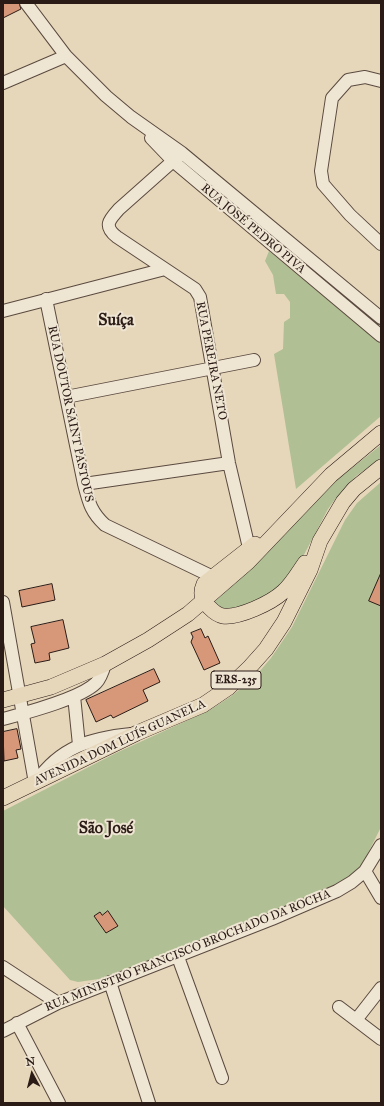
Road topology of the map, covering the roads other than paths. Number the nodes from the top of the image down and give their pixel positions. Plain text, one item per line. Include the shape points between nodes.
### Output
1 (26, 3) edge
2 (66, 56) junction
3 (381, 81) edge
4 (3, 83) edge
5 (178, 158) junction
6 (381, 244) edge
7 (165, 269) junction
8 (46, 299) junction
9 (3, 311) edge
10 (381, 318) edge
11 (381, 336) edge
12 (254, 360) dead end
13 (213, 368) junction
14 (66, 397) junction
15 (381, 433) edge
16 (229, 463) junction
17 (381, 467) edge
18 (84, 484) junction
19 (284, 522) junction
20 (320, 541) junction
21 (248, 548) junction
22 (211, 576) junction
23 (3, 602) edge
24 (204, 602) junction
25 (105, 664) junction
26 (21, 695) junction
27 (74, 696) junction
28 (3, 700) edge
29 (24, 713) junction
30 (3, 718) edge
31 (137, 733) junction
32 (80, 746) junction
33 (35, 783) junction
34 (3, 798) edge
35 (381, 845) edge
36 (365, 871) junction
37 (381, 898) edge
38 (178, 957) junction
39 (3, 967) edge
40 (110, 982) junction
41 (381, 988) edge
42 (58, 1003) junction
43 (339, 1007) dead end
44 (356, 1020) junction
45 (17, 1023) junction
46 (3, 1031) edge
47 (381, 1039) edge
48 (222, 1078) dead end
49 (59, 1103) edge
50 (149, 1103) edge

1 - 2 street, RUA JOSÉ PEDRO PIVA
2 - 4 street
2 - 5 street, RUA JOSÉ PEDRO PIVA via 106,96
3 - 6 street via 365,77 348,80 332,98 321,170 322,184
5 - 7 street, RUA PEREIRA NETO via 119,210 111,218 108,226 114,234
5 - 10 street, RUA JOSÉ PEDRO PIVA
5 - 11 street, RUA JOSÉ PEDRO PIVA
7 - 8 street
7 - 13 street, RUA PEREIRA NETO via 195,289 200,297
8 - 9 street
8 - 14 street, RUA DOUTOR SAINT PASTOUS
12 - 13 street
13 - 14 street
13 - 16 street, RUA PEREIRA NETO
14 - 18 street, RUA DOUTOR SAINT PASTOUS
15 - 19 main road via 331,475
16 - 18 street
16 - 21 street, RUA PEREIRA NETO
17 - 20 main road, AVENIDA DOM LUÍS GUANELA / ERS-235 via 351,493
18 - 22 street, RUA DOUTOR SAINT PASTOUS via 89,505 95,516 105,525
19 - 21 main road
19 - 24 main road via 248,562
20 - 24 main road via 290,584 282,593 266,603 223,616
20 - 31 main road, AVENIDA DOM LUÍS GUANELA / ERS-235 via 310,570 284,622 249,668 228,688 203,705
21 - 22 main road
22 - 24 main road via 201,590
23 - 26 street
24 - 25 main road via 148,640
25 - 26 main road via 51,687
25 - 27 street via 95,685
26 - 28 main road
26 - 29 street
27 - 29 street
27 - 32 street
29 - 30 street
29 - 33 street
31 - 32 street via 105,736
31 - 33 main road, AVENIDA DOM LUÍS GUANELA / ERS-235
32 - 33 street via 59,755 46,767
33 - 34 main road, AVENIDA DOM LUÍS GUANELA / ERS-235
35 - 36 street, RUA MINISTRO FRANCISCO BROCHADO DA ROCHA
36 - 37 street
36 - 38 street, RUA MINISTRO FRANCISCO BROCHADO DA ROCHA via 337,890
38 - 40 street, RUA MINISTRO FRANCISCO BROCHADO DA ROCHA
38 - 48 street
39 - 42 street
40 - 42 street, RUA MINISTRO FRANCISCO BROCHADO DA ROCHA
40 - 50 street
41 - 44 street
42 - 45 street, RUA MINISTRO FRANCISCO BROCHADO DA ROCHA
43 - 44 street
44 - 47 street
45 - 46 street, RUA MINISTRO FRANCISCO BROCHADO DA ROCHA
45 - 49 street

